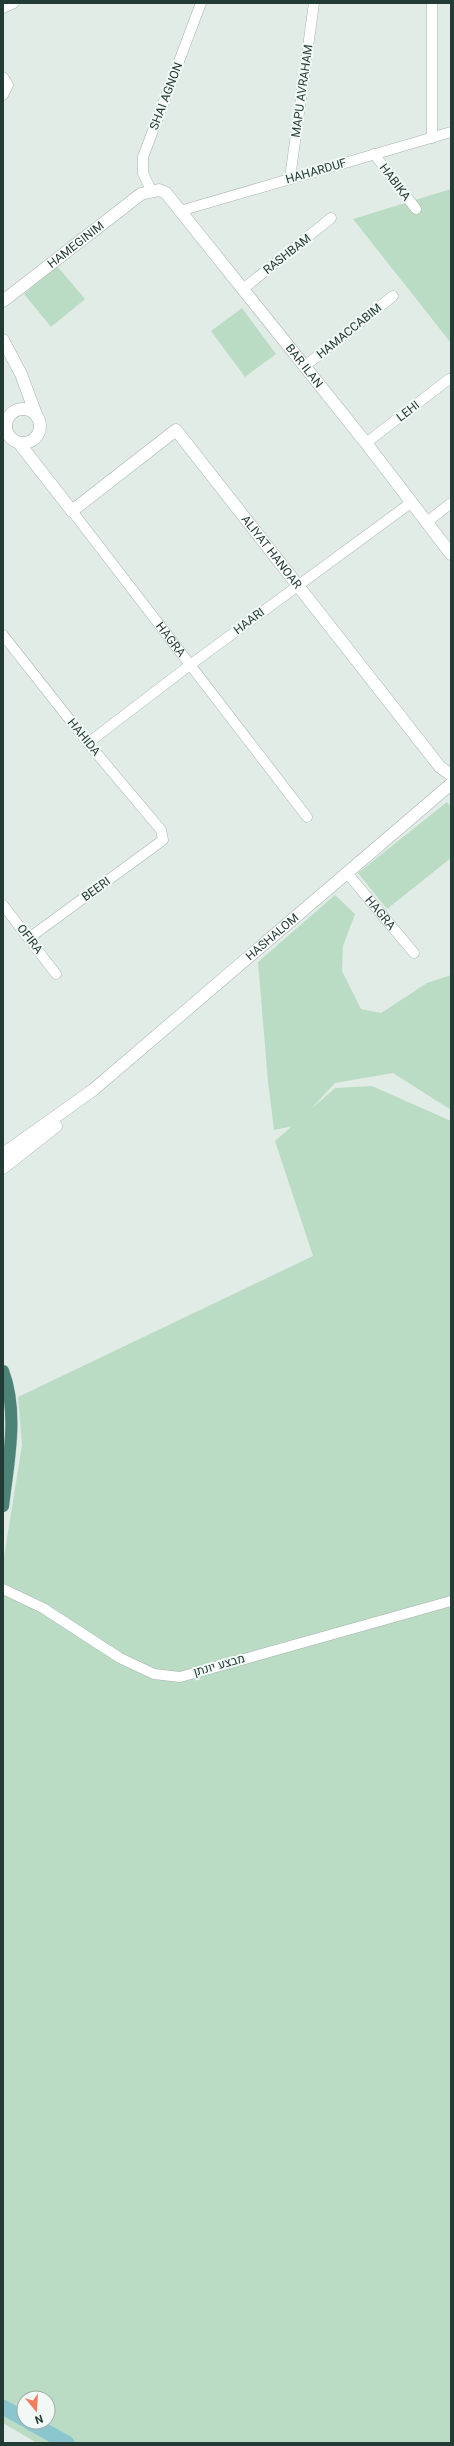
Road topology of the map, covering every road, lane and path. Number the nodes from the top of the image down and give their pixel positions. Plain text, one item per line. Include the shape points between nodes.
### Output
1 (14, 3) edge
2 (201, 3) edge
3 (314, 3) edge
4 (432, 3) edge
5 (3, 8) edge
6 (3, 77) edge
7 (3, 95) edge
8 (451, 132) edge
9 (432, 138) junction
10 (374, 154) junction
11 (290, 178) junction
12 (151, 190) junction
13 (416, 209) dead end
14 (180, 210) junction
15 (331, 218) dead end
16 (243, 289) junction
17 (392, 296) dead end
18 (3, 301) edge
19 (3, 340) edge
20 (304, 366) junction
21 (21, 374) junction
22 (449, 379) dead end
23 (18, 410) junction
24 (37, 417) junction
25 (5, 432) edge
26 (37, 436) junction
27 (19, 443) junction
28 (366, 443) junction
29 (34, 461) junction
30 (412, 502) junction
31 (451, 503) edge
32 (72, 511) junction
33 (427, 522) junction
34 (451, 554) edge
35 (297, 585) junction
36 (3, 635) edge
37 (190, 665) junction
38 (88, 743) junction
39 (451, 775) edge
40 (451, 784) edge
41 (307, 817) dead end
42 (163, 840) joint
43 (347, 873) junction
44 (3, 905) edge
45 (29, 938) junction
46 (414, 954) dead end
47 (56, 974) dead end
48 (93, 1090) junction
49 (3, 1154) edge
50 (3, 1168) edge
51 (3, 1371) edge
52 (3, 1506) edge
53 (3, 1589) edge
54 (451, 1601) edge

1 - 5 street
2 - 12 street, SHAI AGNON via 143,157 144,173
3 - 11 street, MAPU AVRAHAM
4 - 9 street
6 - 7 street via 8,85
8 - 9 street, HAHARDUF
9 - 10 street, HAHARDUF
10 - 11 street, HAHARDUF
10 - 13 street, HABIKA
11 - 14 street, HAHARDUF
12 - 14 street, BAR ILAN via 166,193
12 - 18 street, HAMEGINIM via 141,194
14 - 16 street, BAR ILAN
15 - 16 street, RASHBAM
16 - 20 street, BAR ILAN
17 - 20 street, HAMACCABIM
19 - 21 street
20 - 28 street, BAR ILAN
21 - 23 street
21 - 24 street
22 - 28 street, LEHI
23 - 24 street via 29,410
23 - 25 street via 9,416
24 - 26 street via 40,426
25 - 27 street
26 - 27 street via 29,442
26 - 29 street
27 - 29 street, HAGRA
28 - 30 street, BAR ILAN
29 - 32 street, HAGRA
30 - 33 street, BAR ILAN
30 - 35 street, HAARI
31 - 33 street
32 - 35 street, ALIYAT HANOAR via 176,430
32 - 37 street, HAGRA
33 - 34 street, BAR ILAN
35 - 37 street, HAARI
35 - 39 street, ALIYAT HANOAR via 440,767
36 - 38 street, HAHIDA
37 - 38 street, HAARI
37 - 41 street, HAGRA
38 - 42 street, HAHIDA via 161,830
40 - 43 street, HASHALOM
42 - 45 street, BEERI
43 - 46 street, HAGRA
43 - 48 street, HASHALOM
44 - 45 street, OFIRA
45 - 47 street, OFIRA
48 - 49 street, HASHALOM
48 - 50 street, HASHALOM via 66,1118
51 - 52 highway via 10,1414 10,1444
53 - 54 street, מבצע יונתן via 43,1608 120,1658 154,1674 180,1677

